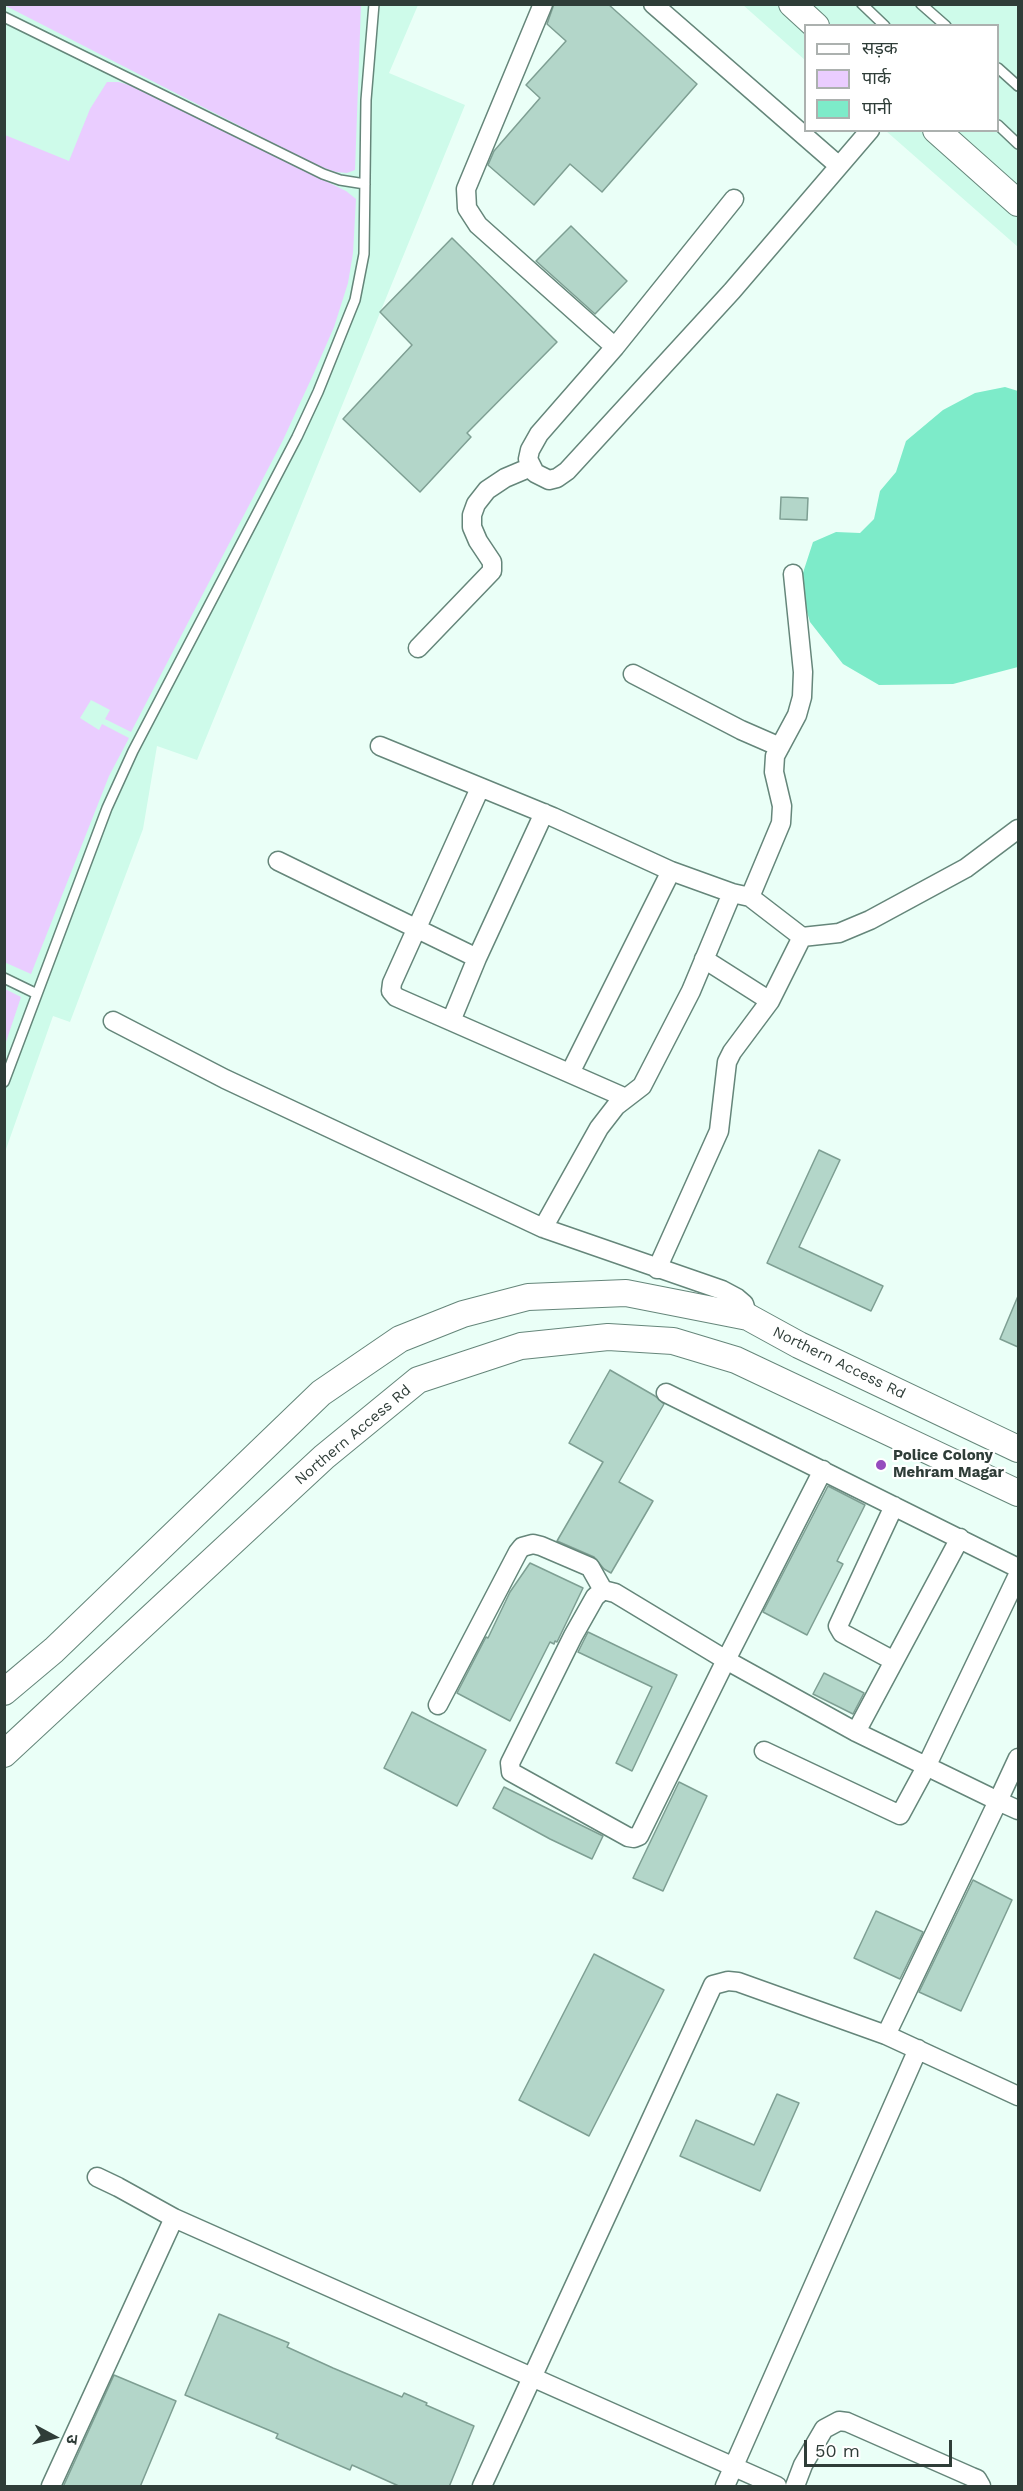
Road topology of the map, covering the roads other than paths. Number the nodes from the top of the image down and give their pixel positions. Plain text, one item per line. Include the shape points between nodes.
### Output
1 (374, 4) edge
2 (543, 4) edge
3 (653, 4) edge
4 (792, 4) edge
5 (862, 4) edge
6 (921, 4) edge
7 (4, 17) edge
8 (814, 24) edge
9 (883, 24) edge
10 (944, 24) edge
11 (999, 69) edge
12 (1018, 86) edge
13 (999, 126) edge
14 (868, 132) edge
15 (938, 132) edge
16 (1018, 144) edge
17 (839, 165) junction
18 (365, 184) junction
19 (734, 199) dead end
20 (1018, 203) edge
21 (615, 347) junction
22 (531, 467) junction
23 (793, 574) dead end
24 (418, 648) dead end
25 (633, 674) dead end
26 (380, 746) dead end
27 (780, 747) junction
28 (480, 788) junction
29 (544, 813) junction
30 (1018, 829) edge
31 (278, 861) dead end
32 (672, 871) junction
33 (741, 895) junction
34 (417, 930) junction
35 (802, 937) junction
36 (477, 958) junction
37 (704, 960) junction
38 (4, 978) edge
39 (37, 993) junction
40 (770, 1001) junction
41 (113, 1021) dead end
42 (451, 1021) junction
43 (570, 1073) junction
44 (4, 1082) edge
45 (626, 1098) junction
46 (543, 1228) junction
47 (657, 1269) junction
48 (748, 1317) junction
49 (799, 1345) junction
50 (783, 1382) junction
51 (666, 1393) dead end
52 (1018, 1449) edge
53 (823, 1470) junction
54 (1018, 1493) edge
55 (894, 1506) junction
56 (960, 1538) junction
57 (1018, 1568) edge
58 (1018, 1575) edge
59 (603, 1590) junction
60 (726, 1660) junction
61 (894, 1661) junction
62 (4, 1692) edge
63 (438, 1705) dead end
64 (856, 1732) junction
65 (764, 1751) dead end
66 (4, 1754) edge
67 (1018, 1758) edge
68 (926, 1767) junction
69 (998, 1801) junction
70 (1018, 1810) edge
71 (886, 2035) junction
72 (918, 2049) junction
73 (1018, 2096) edge
74 (97, 2178) dead end
75 (174, 2218) junction
76 (532, 2378) junction
77 (733, 2468) junction
78 (51, 2487) edge
79 (482, 2487) edge
80 (725, 2487) edge
81 (777, 2487) edge
82 (795, 2487) edge
83 (981, 2487) edge

1 - 18 lane via 366,100
2 - 21 street via 465,189 467,208 478,225
3 - 17 street
4 - 8 main road
5 - 9 lane
6 - 10 lane
7 - 18 lane via 324,174
11 - 12 lane
13 - 16 lane
14 - 17 street
15 - 20 main road
17 - 22 street via 732,291 567,471 549,480
18 - 39 lane via 361,276 336,349 297,437 133,751 107,808
19 - 21 street
21 - 22 street via 539,434 530,450
22 - 24 street via 487,490 476,504 472,527 492,562 492,571
23 - 27 street via 803,682 797,715
25 - 27 street
26 - 28 street
27 - 33 street via 773,766 782,806 780,823
28 - 29 street
28 - 34 street
29 - 32 street
29 - 36 street
30 - 35 street via 966,868 870,920 839,933
31 - 34 street
32 - 33 street
32 - 43 street
33 - 35 street
33 - 37 street
34 - 36 street
34 - 42 street via 391,991 396,997
35 - 40 street
36 - 42 street
37 - 40 street
37 - 45 street via 642,1086
38 - 39 lane
39 - 44 lane
40 - 47 street via 727,1062 718,1131
41 - 46 street via 225,1079
42 - 43 street
43 - 45 street
45 - 46 street via 599,1128
46 - 47 street
47 - 48 street via 722,1290 744,1304
48 - 49 main road, Northern Access Rd
48 - 62 main road, Northern Access Rd via 626,1293 528,1297 463,1314 400,1339 321,1393 54,1650
49 - 50 main road
49 - 52 main road, Northern Access Rd
50 - 54 main road, Northern Access Rd
50 - 66 main road, Northern Access Rd via 736,1360 673,1341 608,1337 521,1346 418,1380 324,1457
51 - 53 street
53 - 55 street
53 - 60 street
55 - 56 street
55 - 61 street via 838,1626
56 - 57 street
56 - 61 street
58 - 68 street
59 - 60 street via 615,1593
59 - 60 street via 573,1636 510,1763 514,1775 628,1837 637,1837
59 - 63 street via 590,1568 541,1546 522,1547
60 - 64 street
61 - 64 street
64 - 68 street
65 - 68 street via 898,1815
67 - 69 street
68 - 69 street
69 - 70 street
69 - 71 street
71 - 72 street
71 - 76 street via 738,1982 713,1985
72 - 73 street
72 - 77 street
74 - 75 street
75 - 76 street
75 - 78 street
76 - 77 street
76 - 79 street
77 - 80 street
77 - 81 street
82 - 83 street via 824,2428 839,2421 972,2476

